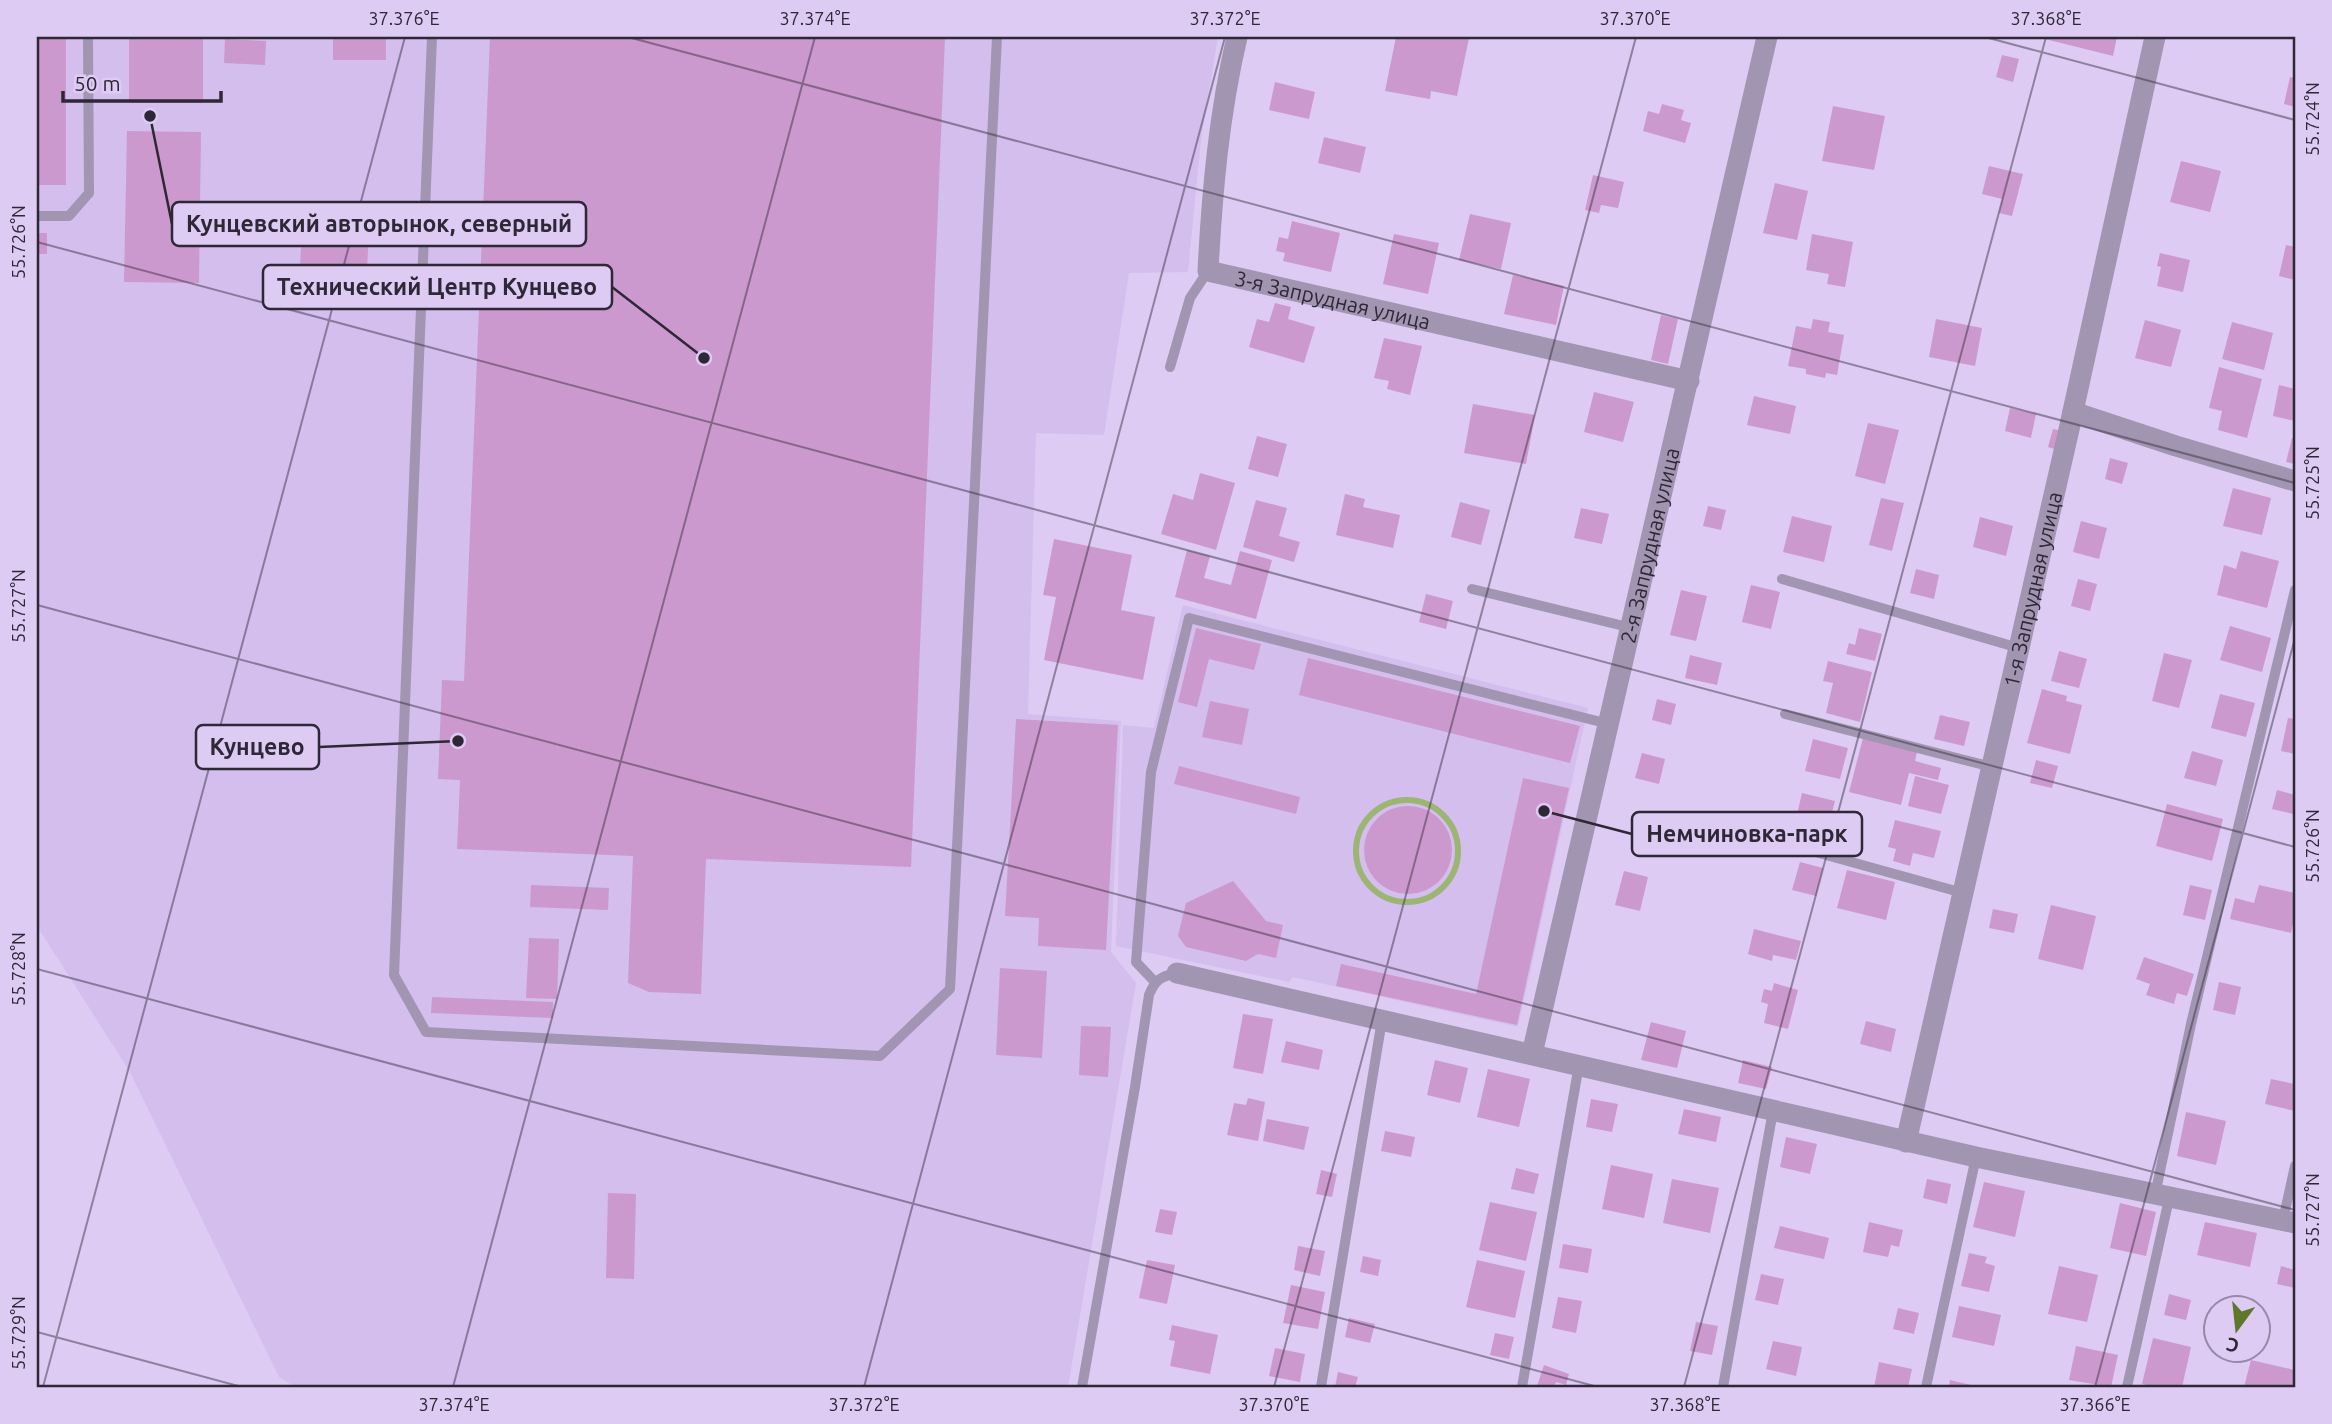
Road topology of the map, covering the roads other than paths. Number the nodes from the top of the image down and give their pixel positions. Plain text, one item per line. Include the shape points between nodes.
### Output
1 (88, 37) edge
2 (432, 37) edge
3 (997, 37) edge
4 (1237, 37) edge
5 (1767, 37) edge
6 (2155, 37) edge
7 (37, 216) edge
8 (1208, 271) junction
9 (1170, 367) dead end
10 (1689, 381) junction
11 (2073, 412) junction
12 (2295, 481) edge
13 (1782, 579) dead end
14 (1472, 589) dead end
15 (2295, 590) edge
16 (1632, 628) junction
17 (2019, 648) junction
18 (1785, 713) dead end
19 (1609, 723) junction
20 (1992, 767) junction
21 (1740, 831) dead end
22 (1963, 892) junction
23 (1177, 973) joint
24 (1155, 982) junction
25 (1382, 1020) junction
26 (1532, 1054) junction
27 (1579, 1065) junction
28 (1773, 1111) junction
29 (1906, 1142) junction
30 (1976, 1157) junction
31 (2295, 1166) edge
32 (2162, 1197) junction
33 (2289, 1222) edge
34 (1082, 1387) edge
35 (1321, 1387) edge
36 (1522, 1387) edge
37 (1723, 1387) edge
38 (1926, 1387) edge
39 (2127, 1387) edge

1 - 7 lane via 89,193 69,216
2 - 3 lane via 394,975 425,1032 880,1056 950,989
4 - 8 street, 3-я Запрудная улица via 1213,179
5 - 10 street, 2-я Запрудная улица
6 - 11 street, 1-я Запрудная улица
8 - 9 lane via 1190,298
8 - 10 street, 3-я Запрудная улица
10 - 16 street, 2-я Запрудная улица
11 - 12 street
11 - 17 street, 1-я Запрудная улица
13 - 17 lane
14 - 16 lane
15 - 32 lane via 2191,1024
16 - 19 street, 2-я Запрудная улица
17 - 20 street, 1-я Запрудная улица
18 - 20 lane
19 - 24 lane via 1189,618 1151,772 1136,962
19 - 26 street, 2-я Запрудная улица
20 - 22 street, 1-я Запрудная улица
21 - 22 lane
22 - 29 street, 1-я Запрудная улица
23 - 24 lane
23 - 25 street
24 - 34 lane via 1149,995
25 - 26 street
25 - 35 lane
26 - 27 street
27 - 28 street
27 - 36 lane
28 - 29 street
28 - 37 lane
29 - 30 street
30 - 32 street
30 - 38 lane
31 - 33 lane
32 - 33 street
32 - 39 lane

